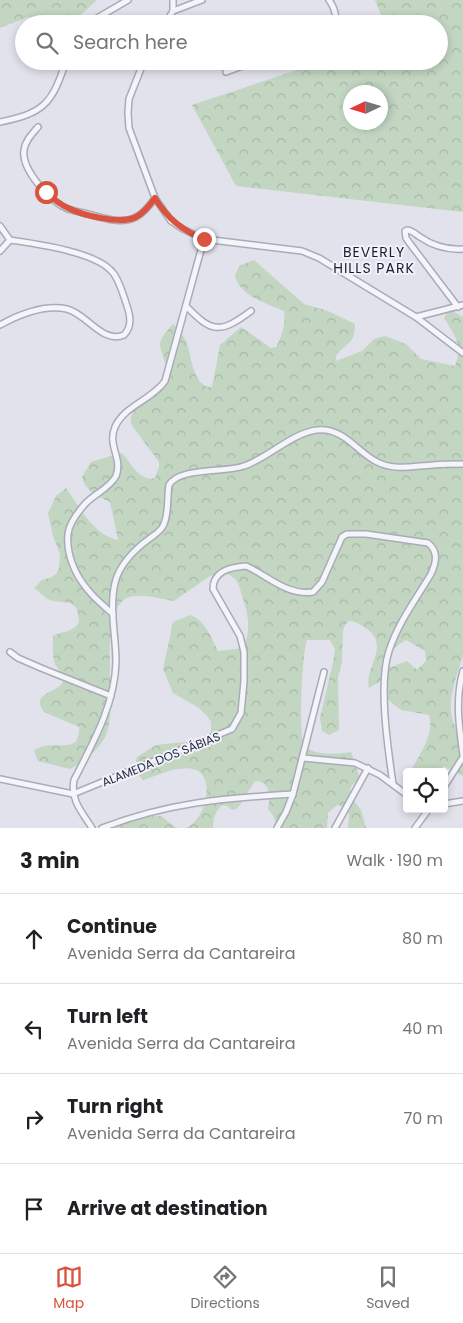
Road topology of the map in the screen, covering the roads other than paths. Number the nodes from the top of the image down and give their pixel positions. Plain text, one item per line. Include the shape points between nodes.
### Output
1 (128, 0) edge
2 (173, 0) edge
3 (202, 0) edge
4 (329, 0) edge
5 (173, 11) junction
6 (102, 15) edge
7 (171, 15) edge
8 (336, 15) edge
9 (63, 70) edge
10 (140, 70) edge
11 (231, 70) edge
12 (226, 72) dead end
13 (0, 122) edge
14 (38, 127) dead end
15 (155, 198) junction
16 (0, 226) edge
17 (204, 239) junction
18 (10, 240) junction
19 (463, 249) edge
20 (0, 251) edge
21 (186, 306) junction
22 (460, 306) edge
23 (251, 311) dead end
24 (416, 317) junction
25 (0, 325) edge
26 (463, 353) edge
27 (463, 464) edge
28 (112, 614) junction
29 (10, 652) dead end
30 (463, 671) edge
31 (324, 672) dead end
32 (111, 696) junction
33 (463, 756) edge
34 (303, 758) junction
35 (368, 768) junction
36 (0, 779) edge
37 (448, 780) edge
38 (392, 784) junction
39 (403, 792) edge
40 (73, 794) junction
41 (293, 794) junction
42 (463, 801) edge
43 (448, 803) edge
44 (426, 813) edge
45 (92, 828) edge
46 (102, 828) edge
47 (277, 828) edge
48 (335, 828) edge
49 (415, 828) edge

1 - 6 street
2 - 5 street
3 - 5 street
4 - 8 street
5 - 7 street
9 - 13 street via 56,90 36,112
10 - 15 street via 129,99 129,128
11 - 12 street
14 - 15 street via 25,144 25,162 55,202 68,209 120,220 136,217
15 - 17 street via 183,230
16 - 18 street
17 - 21 street
17 - 24 street via 302,251 352,276
18 - 20 street
18 - 25 street via 98,260 114,274 129,311 130,326 124,336 113,337 102,333 77,313 51,308 29,312
19 - 22 street via 438,247 410,230 405,233
21 - 23 street via 204,324 219,328
21 - 28 street via 165,381 125,413 116,425 112,440 118,467 115,476 86,502 68,533 70,557 76,574
22 - 24 street
24 - 26 street
27 - 28 street via 387,466 376,462 334,432 316,430 302,434 242,467 183,475 169,485 165,524 132,552 119,572
28 - 32 street via 116,661
29 - 32 street
30 - 33 street via 458,712
31 - 34 street
32 - 40 street via 74,780
33 - 37 street
34 - 35 street via 355,763
34 - 41 street
35 - 38 street
35 - 48 street
36 - 40 street
38 - 39 street
38 - 40 street, ALAMEDA DOS SÁBIAS via 385,665 397,632 432,574 436,555 428,543 352,534 342,537 322,582 313,592 298,592 277,584 246,566 222,571 216,576 214,589 240,636 244,652 241,713 232,729
40 - 45 street
41 - 46 street via 217,799 177,806
41 - 47 street
42 - 43 street
44 - 49 street

